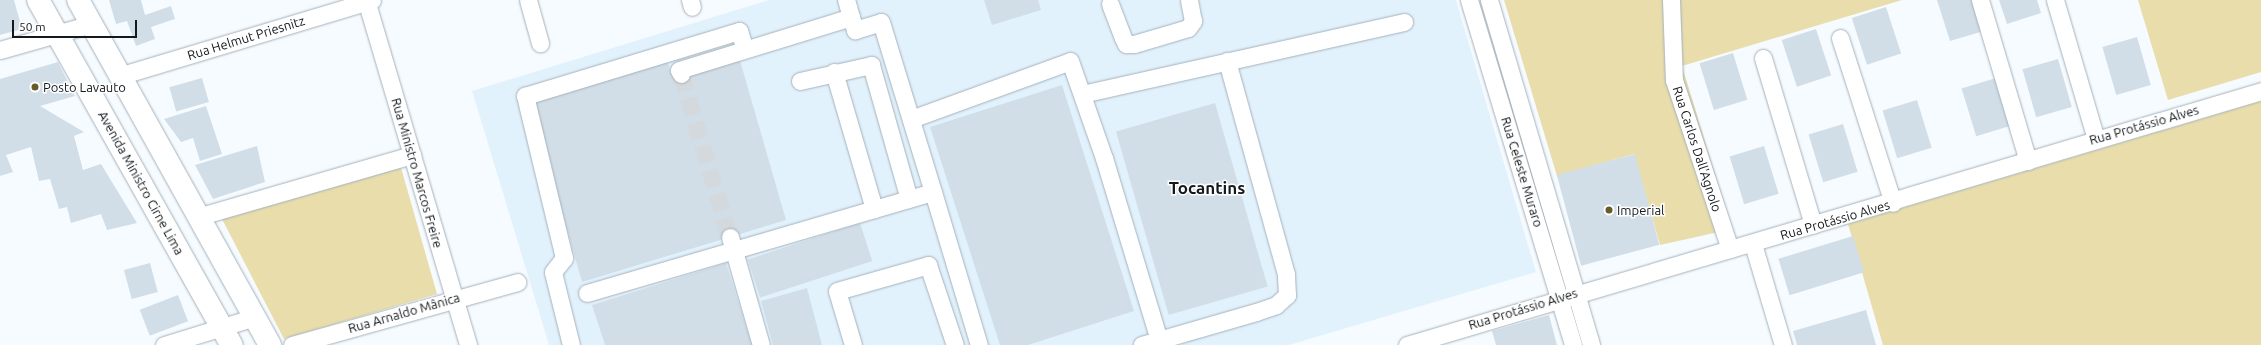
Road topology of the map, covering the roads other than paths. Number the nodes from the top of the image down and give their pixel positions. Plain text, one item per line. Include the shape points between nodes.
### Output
1 (38, 0) edge
2 (78, 0) edge
3 (368, 0) edge
4 (528, 0) edge
5 (846, 0) edge
6 (1189, 0) edge
7 (1469, 0) edge
8 (1489, 0) edge
9 (1672, 0) edge
10 (1980, 0) edge
11 (2055, 0) edge
12 (1115, 1) edge
13 (851, 17) junction
14 (1404, 22) dead end
15 (91, 24) junction
16 (57, 34) junction
17 (1840, 38) dead end
18 (540, 43) dead end
19 (745, 49) junction
20 (0, 50) edge
21 (1763, 58) dead end
22 (1227, 61) junction
23 (834, 72) junction
24 (681, 74) dead end
25 (119, 76) junction
26 (800, 81) dead end
27 (2261, 91) edge
28 (1082, 94) junction
29 (911, 119) junction
30 (2096, 139) junction
31 (412, 155) junction
32 (2028, 161) junction
33 (934, 192) junction
34 (909, 199) junction
35 (1892, 203) junction
36 (874, 209) junction
37 (197, 217) junction
38 (1814, 225) junction
39 (732, 244) junction
40 (1753, 244) junction
41 (1730, 249) junction
42 (517, 282) dead end
43 (587, 293) dead end
44 (1576, 293) junction
45 (1560, 298) junction
46 (454, 299) junction
47 (255, 317) junction
48 (227, 336) edge
49 (1159, 340) junction
50 (164, 345) edge
51 (270, 345) edge
52 (292, 345) edge
53 (468, 345) edge
54 (571, 345) edge
55 (761, 345) edge
56 (853, 345) edge
57 (955, 345) edge
58 (979, 345) edge
59 (1142, 345) edge
60 (1407, 345) edge
61 (1574, 345) edge
62 (1591, 345) edge
63 (1783, 345) edge

1 - 16 main road, Avenida Ministro Cirne Lima
2 - 15 main road
3 - 25 street, Rua Helmut Priesnitz
3 - 31 street, Rua Ministro Marcos Freire
4 - 18 street
5 - 13 street
6 - 12 street via 1193,21 1188,28 1134,44 1126,44 1123,38
7 - 45 street, Rua Celeste Muraro
8 - 44 street, Rua Celeste Muraro
9 - 41 street, Rua Carlos Dall'Agnolo via 1674,80
10 - 32 street
11 - 30 street
13 - 19 street
13 - 29 street via 855,30 881,22
14 - 22 street
15 - 16 street
15 - 25 main road
16 - 20 street
16 - 48 main road, Avenida Ministro Cirne Lima
17 - 35 street
19 - 24 street via 679,70
19 - 54 street via 739,31 525,96 564,258 553,272
21 - 38 street
22 - 28 street
22 - 49 street via 1286,274 1286,295 1276,305
23 - 26 street
23 - 34 street via 871,65
23 - 36 street
25 - 37 main road
27 - 30 street, Rua Protássio Alves
28 - 29 street via 1070,61
28 - 49 street
29 - 33 street
30 - 32 street, Rua Protássio Alves
31 - 37 street
31 - 46 street, Rua Ministro Marcos Freire
32 - 35 street, Rua Protássio Alves
33 - 34 street
33 - 58 street
34 - 36 street
35 - 38 street, Rua Protássio Alves
36 - 39 street
37 - 47 main road
38 - 40 street, Rua Protássio Alves
39 - 43 street
39 - 55 street
40 - 41 street, Rua Protássio Alves
40 - 63 street
41 - 44 street, Rua Protássio Alves
42 - 46 street, Rua Arnaldo Mânica
44 - 45 street, Rua Protássio Alves
44 - 62 street, Rua Celeste Muraro
45 - 60 street, Rua Protássio Alves
45 - 61 street, Rua Celeste Muraro
46 - 52 street, Rua Arnaldo Mânica
46 - 53 street, Rua Ministro Marcos Freire
47 - 48 street
47 - 51 main road
48 - 50 street
49 - 59 street
56 - 57 street via 837,291 928,265

